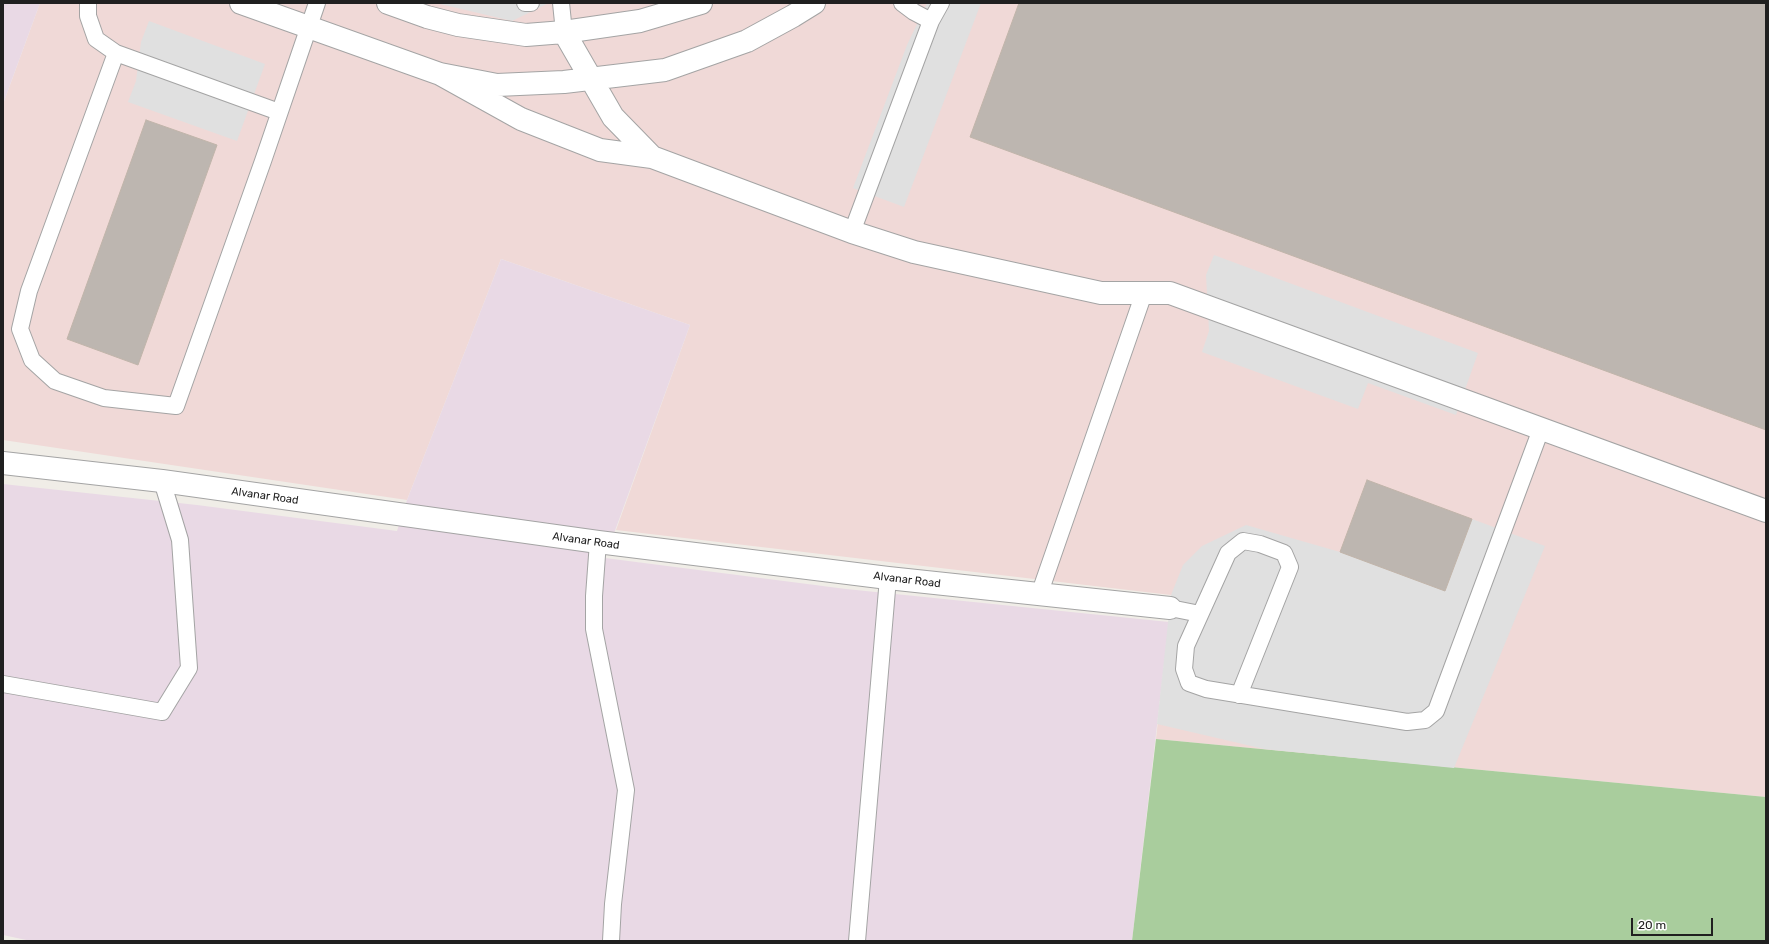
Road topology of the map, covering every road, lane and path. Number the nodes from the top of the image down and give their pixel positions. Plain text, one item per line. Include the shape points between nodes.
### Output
1 (88, 3) edge
2 (241, 3) edge
3 (317, 3) edge
4 (388, 3) edge
5 (525, 3) edge
6 (531, 3) edge
7 (561, 3) edge
8 (701, 3) edge
9 (814, 3) edge
10 (902, 3) edge
11 (942, 3) edge
12 (931, 21) junction
13 (308, 27) junction
14 (564, 32) junction
15 (116, 53) junction
16 (440, 74) junction
17 (590, 79) junction
18 (279, 112) junction
19 (652, 157) junction
20 (852, 232) junction
21 (1144, 293) junction
22 (1541, 429) junction
23 (3, 463) edge
24 (162, 481) junction
25 (1766, 511) edge
26 (598, 542) junction
27 (888, 578) junction
28 (1039, 595) junction
29 (1170, 608) joint
30 (1200, 614) junction
31 (3, 684) edge
32 (1239, 695) junction
33 (612, 941) edge
34 (857, 941) edge

1 - 15 lane via 88,16 96,40
2 - 13 street
3 - 13 lane
4 - 14 street via 458,25 526,35
5 - 6 lane
7 - 14 lane
8 - 14 street via 640,21
9 - 17 street via 747,41 665,70
10 - 12 lane
11 - 12 lane
12 - 20 lane
13 - 16 street
13 - 18 lane
14 - 17 street
15 - 18 lane
15 - 18 lane via 29,292 20,329 32,360 55,381 104,398 176,406
16 - 17 street via 497,84
16 - 19 street via 521,118 600,150
17 - 19 street via 613,117
19 - 20 street
20 - 21 street via 914,252 1101,293
21 - 22 street via 1170,292
21 - 28 lane
22 - 25 street
22 - 32 lane via 1436,710 1425,720 1407,722
23 - 24 street, Alvanar Road
24 - 26 street, Alvanar Road
24 - 31 lane via 180,540 189,668 162,712
26 - 27 street, Alvanar Road
26 - 33 lane via 594,629 626,790 613,904
27 - 28 street, Alvanar Road
27 - 34 lane
28 - 29 street, Alvanar Road
29 - 30 lane
30 - 32 lane via 1186,646 1184,669 1189,682 1206,689
30 - 32 lane via 1228,553 1243,541 1284,553 1290,568

